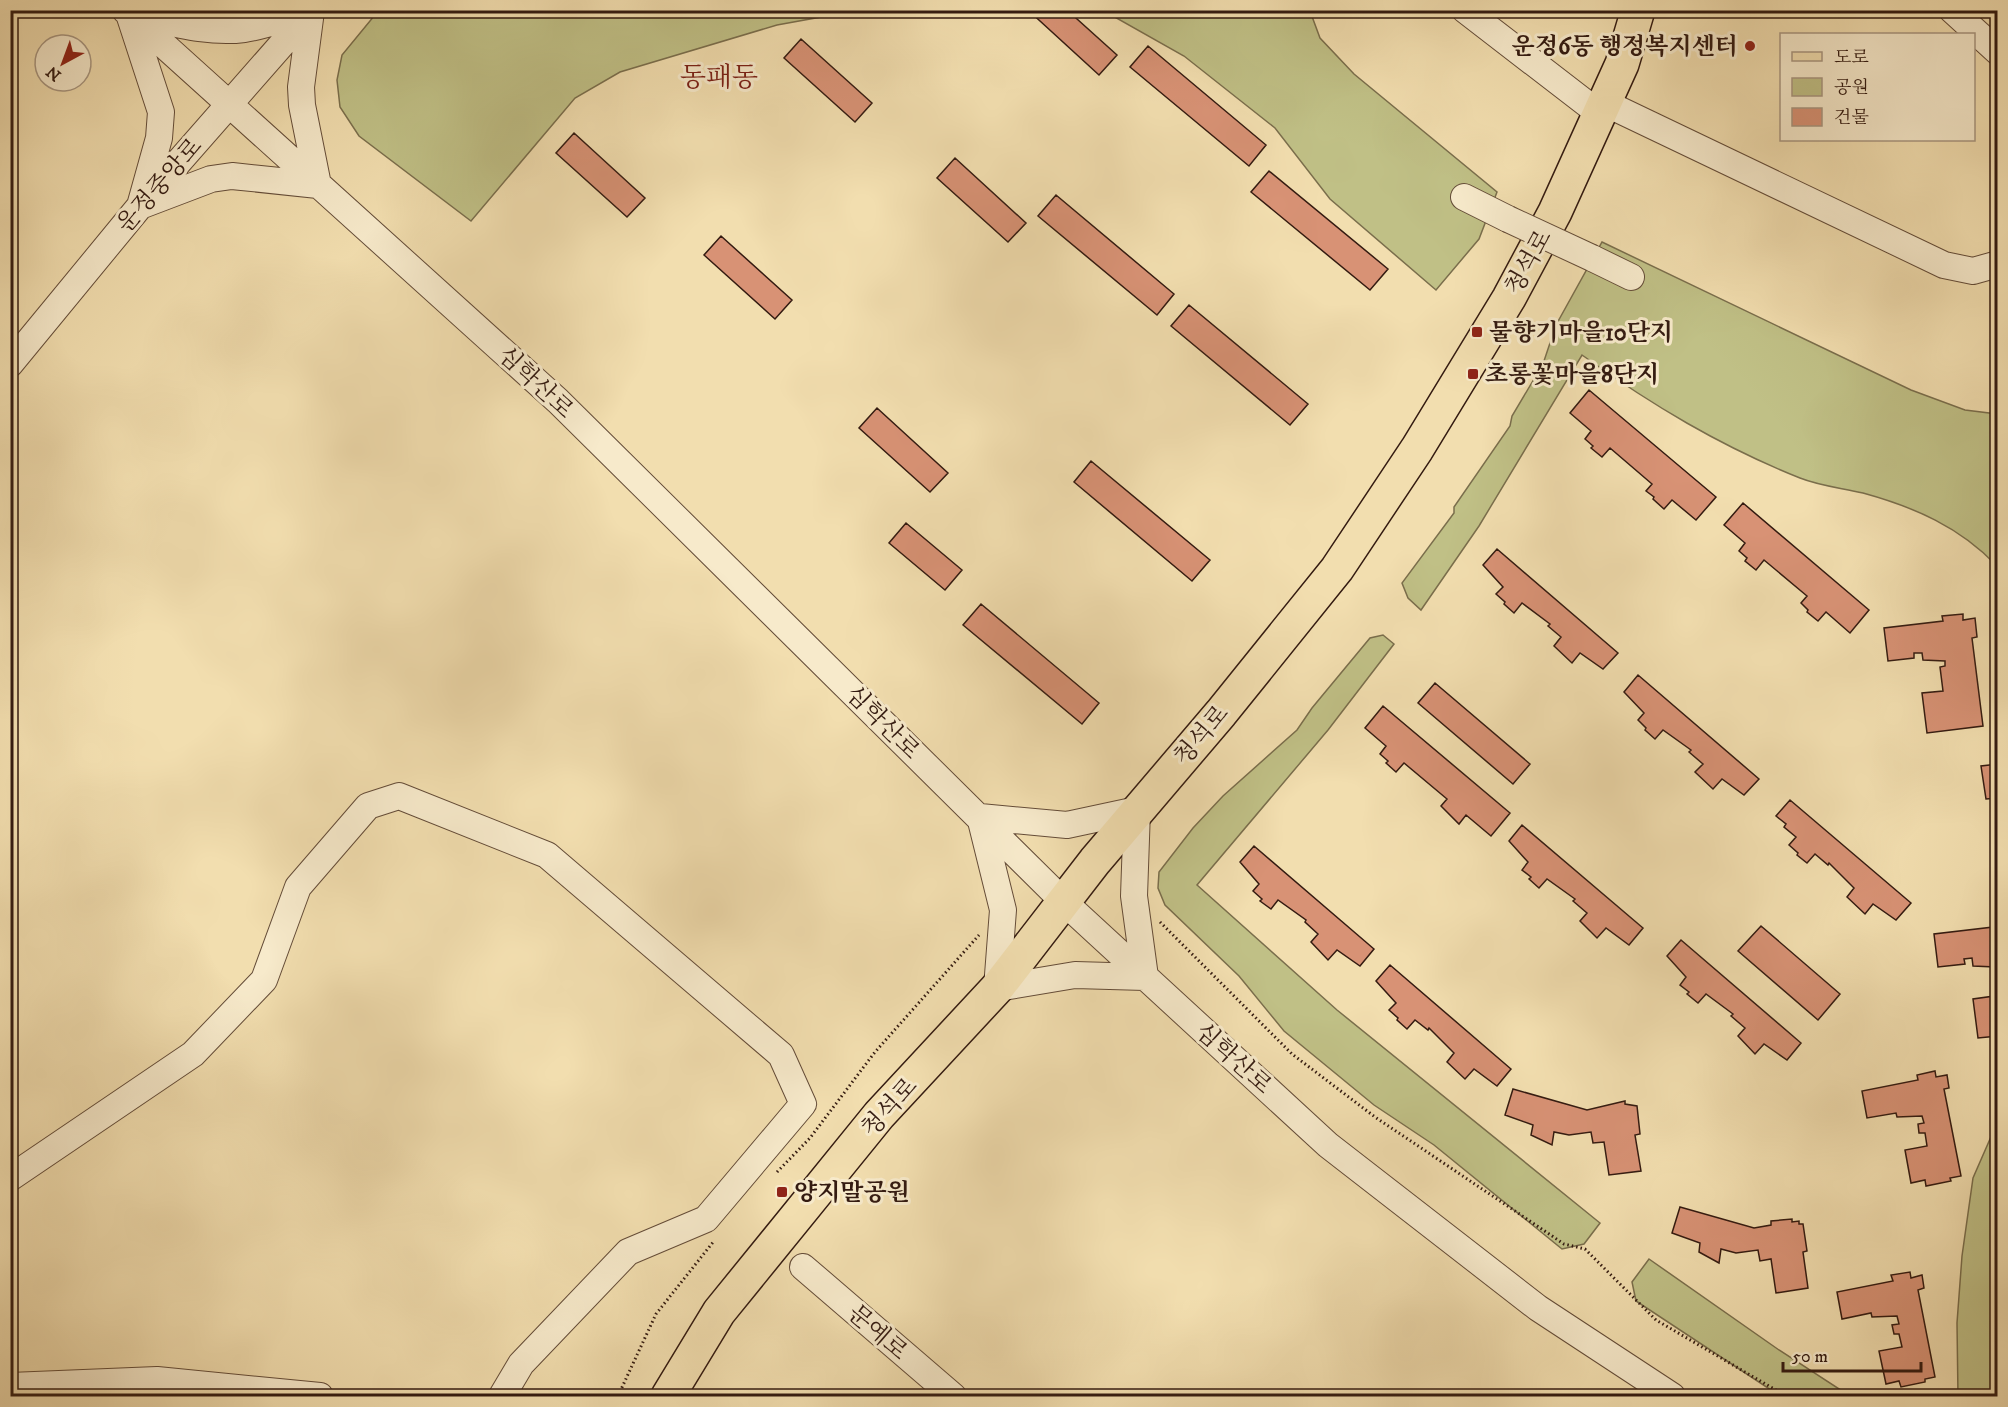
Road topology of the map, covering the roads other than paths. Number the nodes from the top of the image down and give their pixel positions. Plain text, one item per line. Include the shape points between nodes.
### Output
1 (1465, 10) edge
2 (1638, 10) edge
3 (1952, 10) edge
4 (311, 11) edge
5 (127, 12) edge
6 (1998, 52) edge
7 (229, 104) junction
8 (1603, 108) junction
9 (318, 185) junction
10 (1464, 197) dead end
11 (140, 206) junction
12 (1998, 264) edge
13 (1631, 277) dead end
14 (10, 364) edge
15 (1137, 810) junction
16 (980, 817) junction
17 (1065, 903) junction
18 (1145, 977) junction
19 (997, 988) junction
20 (10, 1178) edge
21 (803, 1267) dead end
22 (10, 1386) edge
23 (320, 1396) edge
24 (502, 1396) edge
25 (668, 1396) edge
26 (953, 1396) edge
27 (1672, 1396) edge

1 - 8 street
2 - 8 main road, 청석로 via 1622,64
3 - 6 street
4 - 5 street via 229,30
4 - 7 street, 운정중앙로
4 - 9 street via 301,87
5 - 7 street, 심학산로
5 - 11 street via 161,112 159,138
7 - 9 street, 심학산로
7 - 11 street, 운정중앙로
8 - 12 street via 1944,265 1972,271
8 - 15 main road, 청석로 via 1555,212 1509,298 1337,569
9 - 11 street via 232,176 211,179
9 - 16 street, 심학산로 via 558,401
10 - 13 street, bridge
11 - 14 street, 운정중앙로
15 - 16 street via 1067,825
15 - 17 main road, 청석로
15 - 18 street via 1134,896
16 - 17 street, 심학산로
16 - 19 street via 1003,910
17 - 18 street, 심학산로
17 - 19 main road, 청석로
18 - 19 street via 1076,975
18 - 27 street, 심학산로 via 1328,1145 1538,1308
19 - 25 main road, 청석로 via 879,1115 719,1312
20 - 24 street via 201,1046 264,980 298,887 368,806 399,796 547,855 781,1055 803,1104 706,1219 628,1252 521,1364
21 - 26 street, 문예로
22 - 23 street via 157,1380

